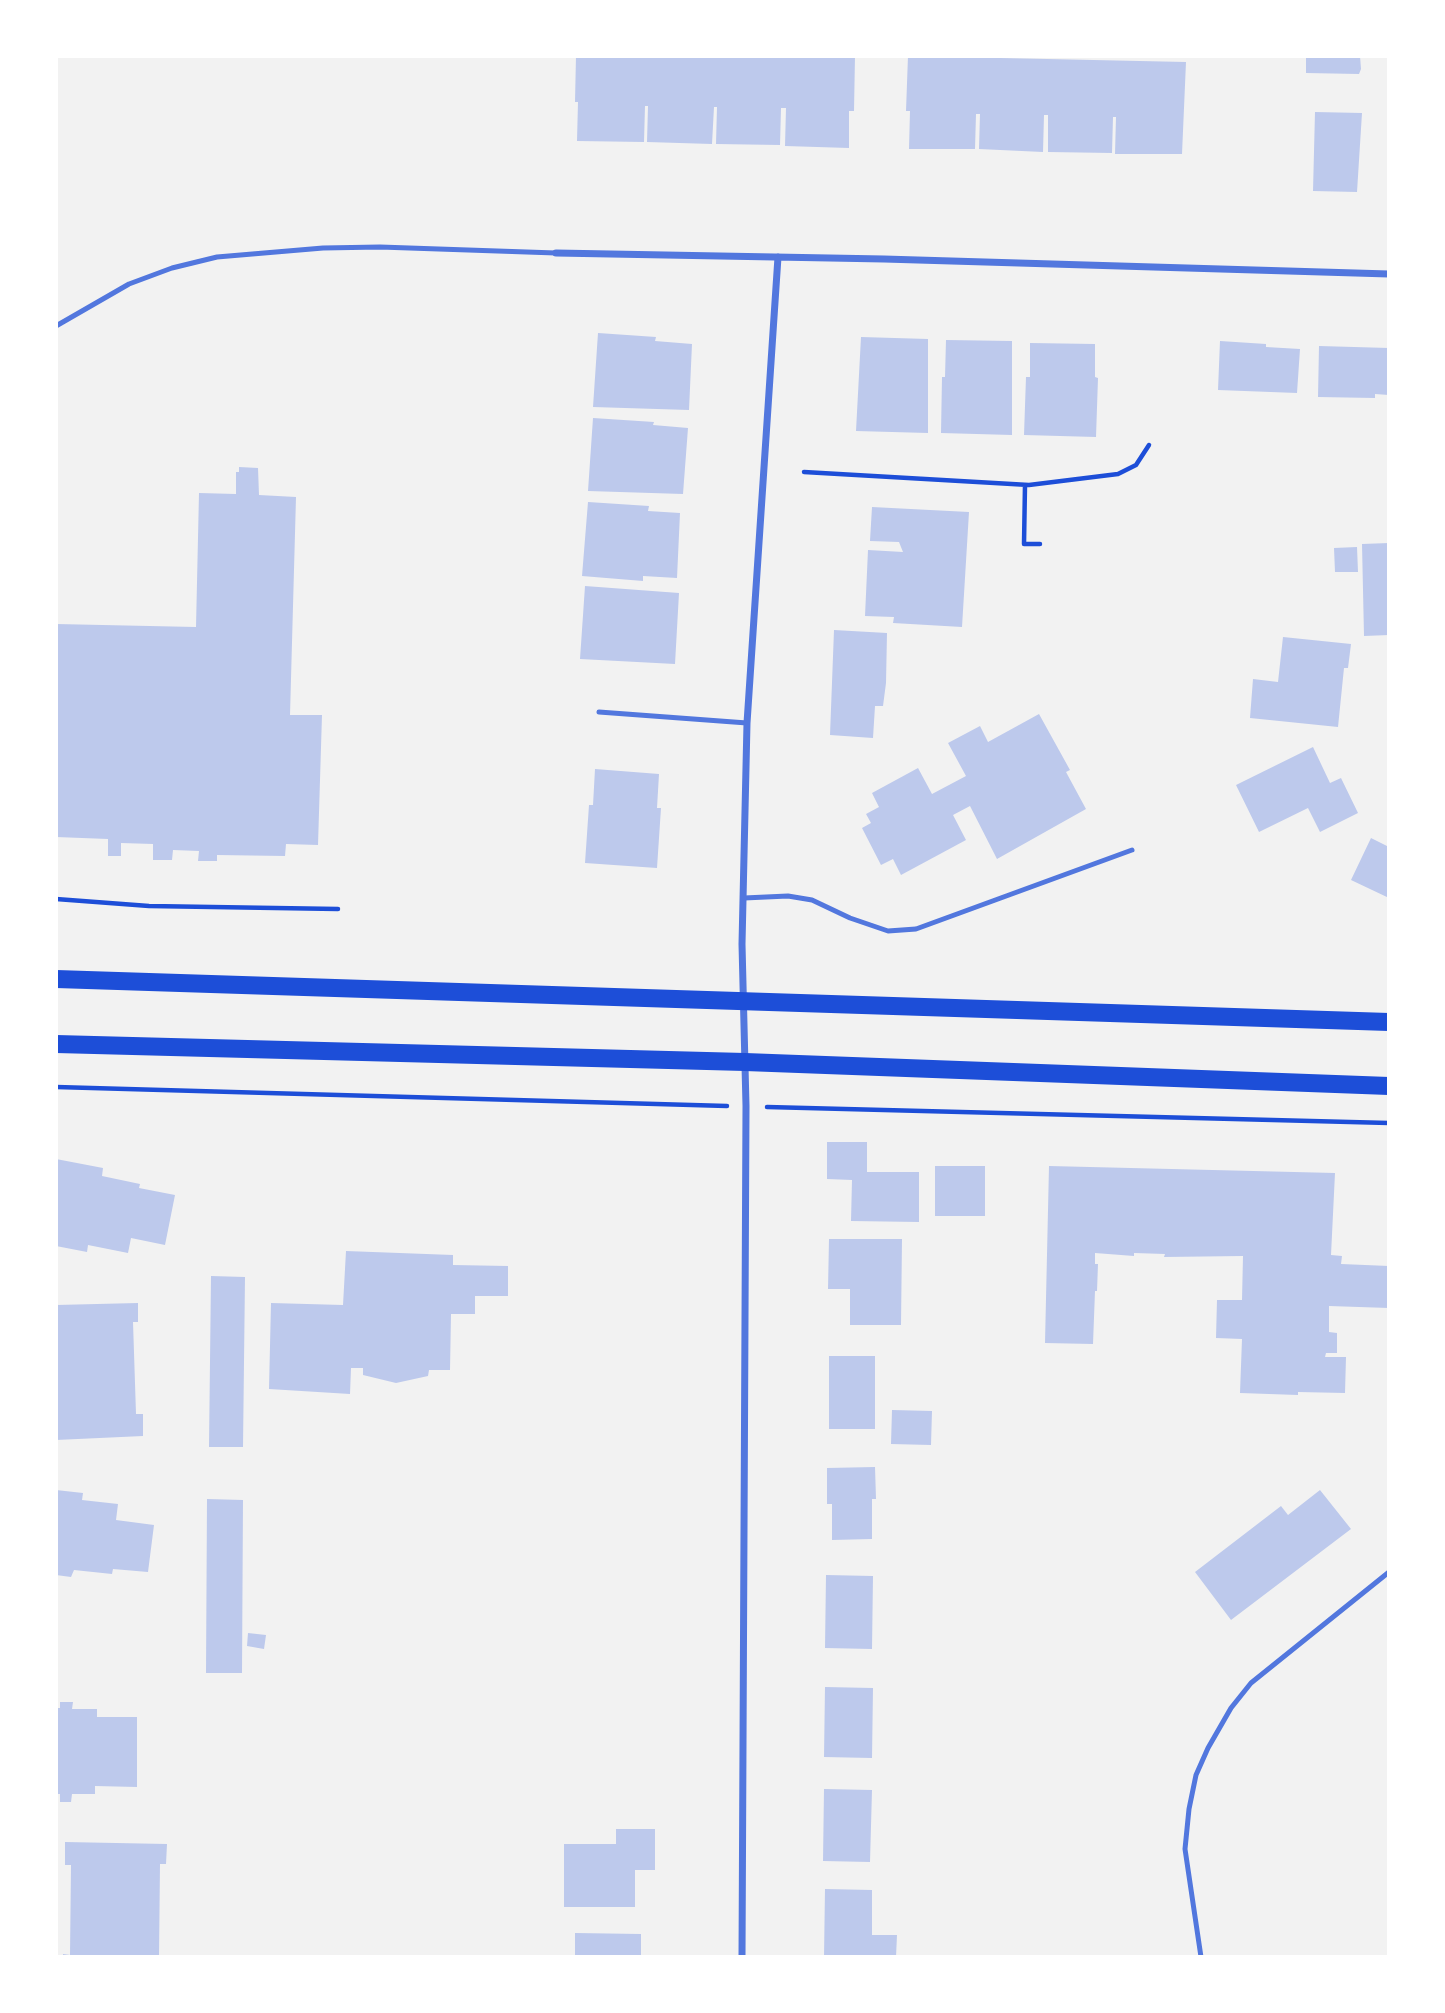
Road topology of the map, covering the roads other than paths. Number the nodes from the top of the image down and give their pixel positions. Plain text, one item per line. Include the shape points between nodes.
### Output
1 (556, 253) joint
2 (778, 257) junction
3 (1389, 274) edge
4 (56, 326) edge
5 (599, 712) dead end
6 (747, 723) junction
7 (1132, 850) dead end
8 (744, 898) junction
9 (56, 979) edge
10 (745, 1001) junction
11 (1389, 1022) edge
12 (56, 1044) edge
13 (745, 1062) junction
14 (1389, 1086) edge
15 (1389, 1572) edge
16 (741, 1957) edge
17 (1201, 1957) edge

1 - 2 street
1 - 4 lane via 346,247 217,257 129,284
2 - 3 street
2 - 6 street
5 - 6 lane
6 - 8 street
7 - 8 lane via 916,929 888,931 788,895
8 - 10 street
9 - 10 main road
10 - 11 main road
10 - 13 street
12 - 13 main road
13 - 14 main road
13 - 16 street
15 - 17 lane via 1251,1683 1208,1748 1196,1775 1185,1849

